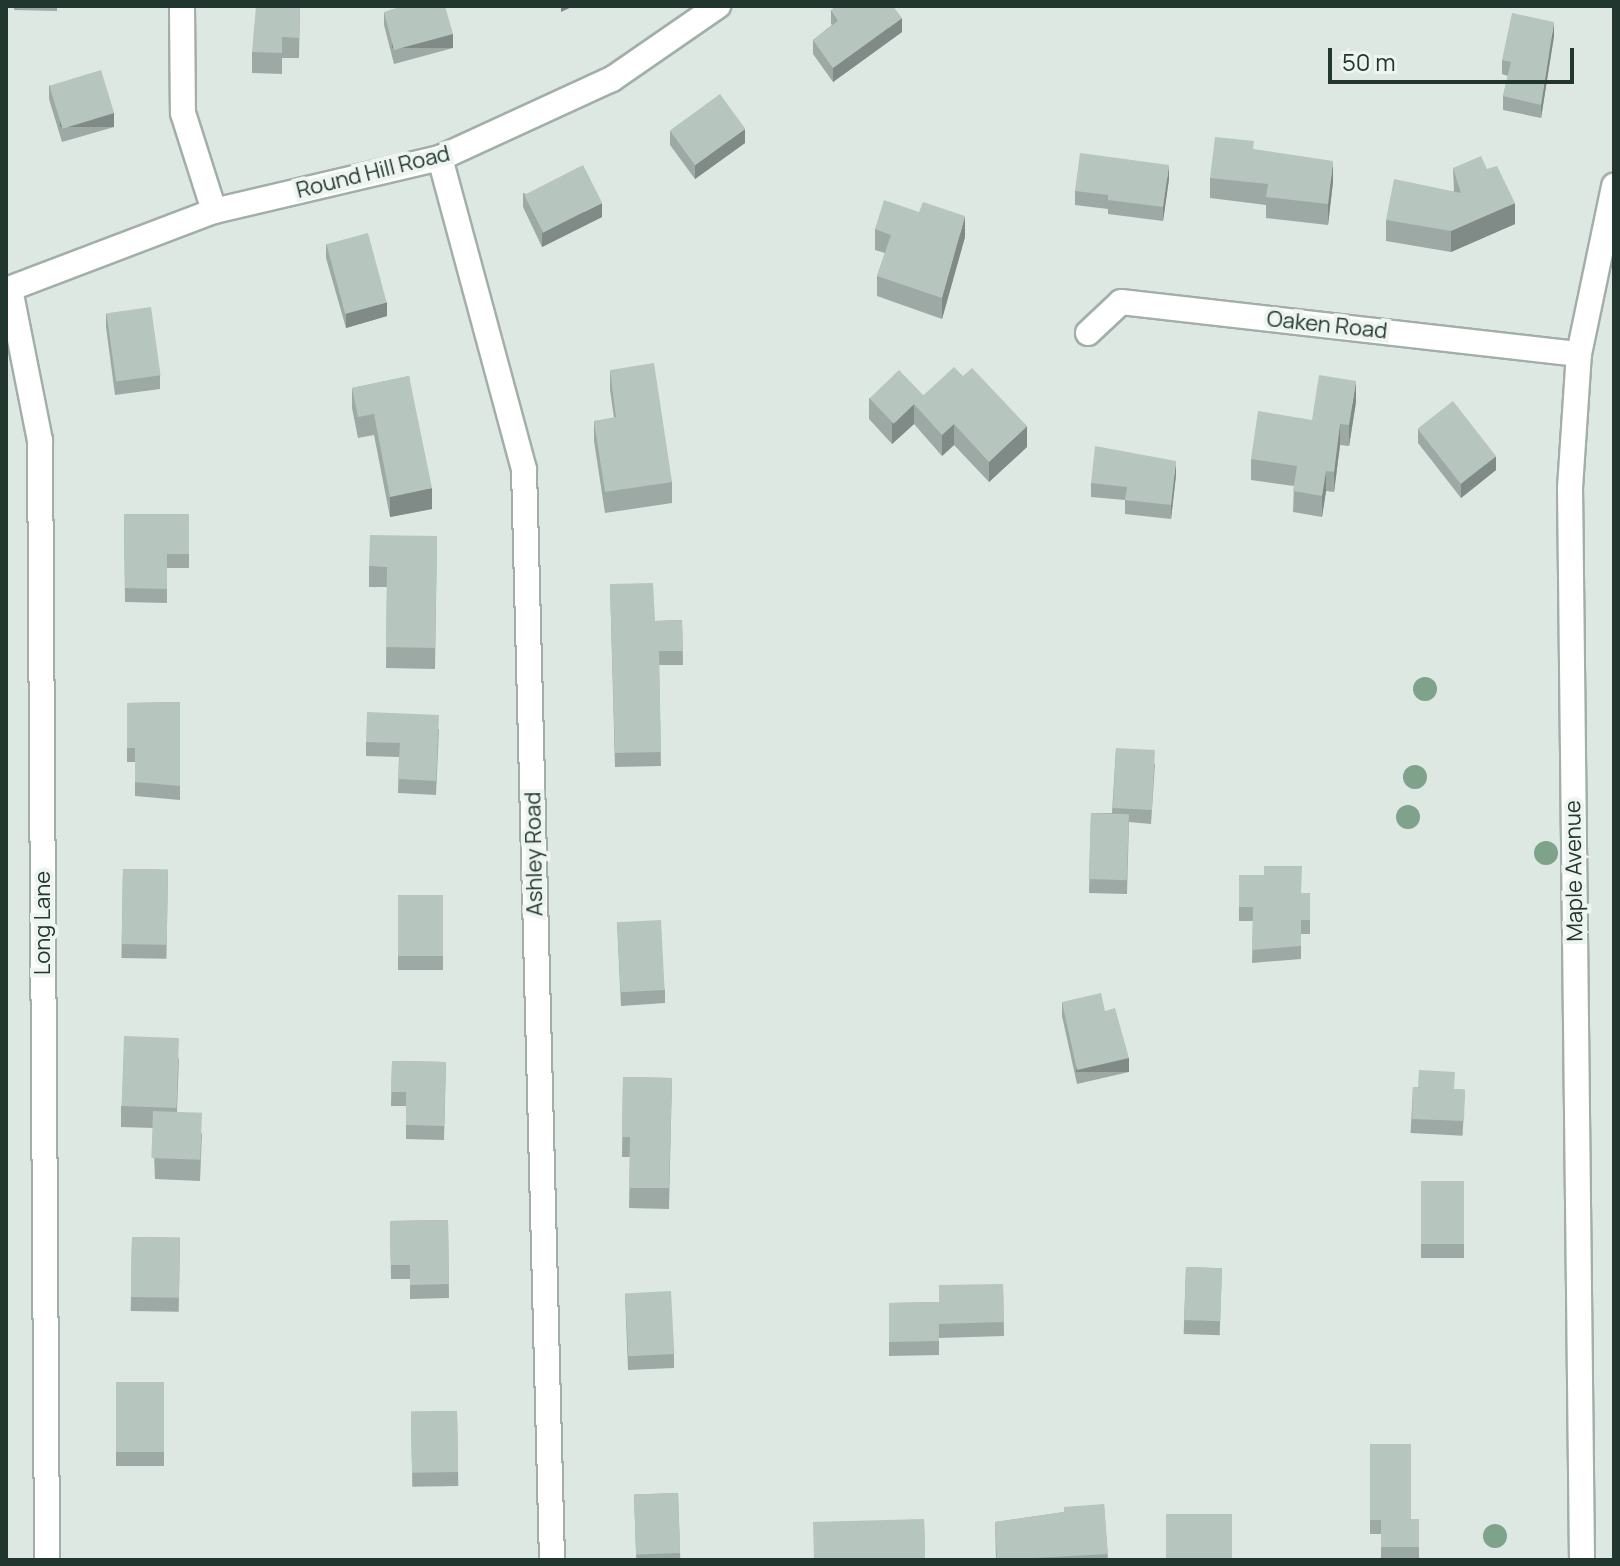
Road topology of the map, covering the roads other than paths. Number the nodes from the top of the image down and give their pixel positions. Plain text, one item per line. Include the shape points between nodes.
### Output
1 (182, 6) edge
2 (718, 6) edge
3 (440, 158) junction
4 (1614, 186) edge
5 (214, 211) junction
6 (8, 289) edge
7 (1088, 333) dead end
8 (1579, 354) junction
9 (47, 1560) edge
10 (552, 1560) edge
11 (1582, 1560) edge

1 - 5 street via 183,113
2 - 3 street, Round Hill Road via 612,79
3 - 5 street, Round Hill Road
3 - 10 street, Ashley Road via 524,469
4 - 8 street, Maple Avenue
5 - 6 street, Round Hill Road
6 - 9 street, Long Lane via 40,440
7 - 8 street, Oaken Road via 1121,302
8 - 11 street, Maple Avenue via 1570,488

